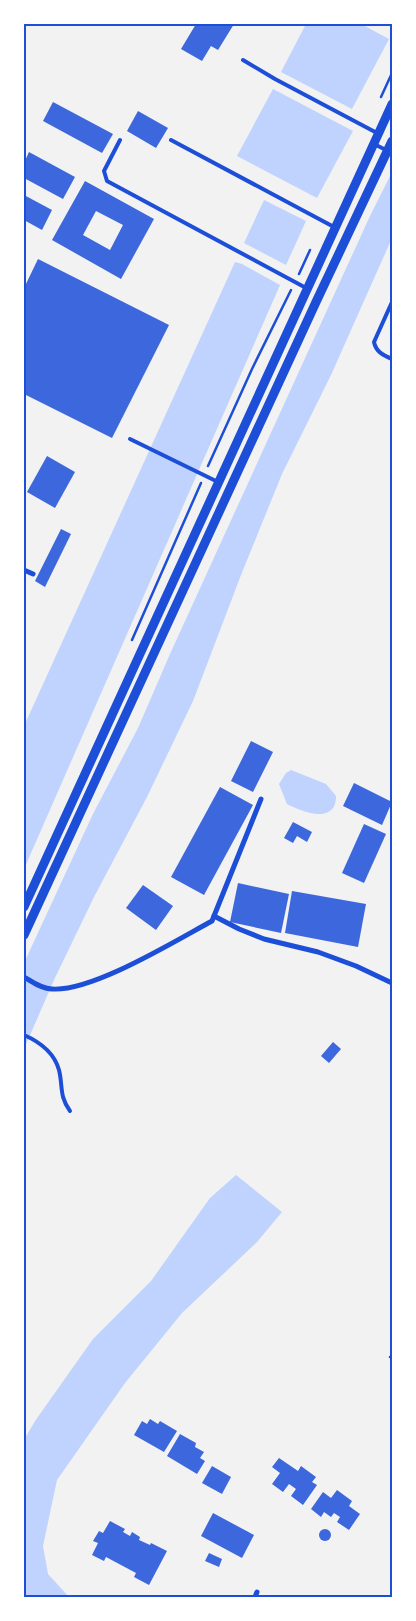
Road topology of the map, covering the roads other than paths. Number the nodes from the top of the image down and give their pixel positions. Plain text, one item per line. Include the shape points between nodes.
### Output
1 (243, 60) dead end
2 (392, 104) edge
3 (379, 134) junction
4 (120, 140) dead end
5 (171, 140) dead end
6 (392, 142) edge
7 (374, 144) junction
8 (390, 152) edge
9 (336, 228) junction
10 (308, 289) junction
11 (392, 302) edge
12 (392, 359) edge
13 (130, 439) dead end
14 (219, 483) junction
15 (24, 570) edge
16 (33, 574) dead end
17 (261, 799) dead end
18 (24, 907) edge
19 (214, 916) junction
20 (24, 935) edge
21 (24, 977) edge
22 (392, 983) edge
23 (24, 1035) edge
24 (70, 1111) dead end

1 - 3 lane
2 - 3 street
3 - 7 street
4 - 10 lane via 104,171 106,181
5 - 9 lane
6 - 8 street
7 - 8 lane
7 - 9 street
8 - 20 street via 320,293
9 - 10 street
10 - 14 street
11 - 12 lane via 374,342 380,353
13 - 14 lane
14 - 18 street
15 - 16 street
17 - 19 street
19 - 21 street via 212,922 153,953 88,982 54,990
19 - 22 street via 264,939 318,952
23 - 24 lane via 52,1054 59,1070 65,1105

